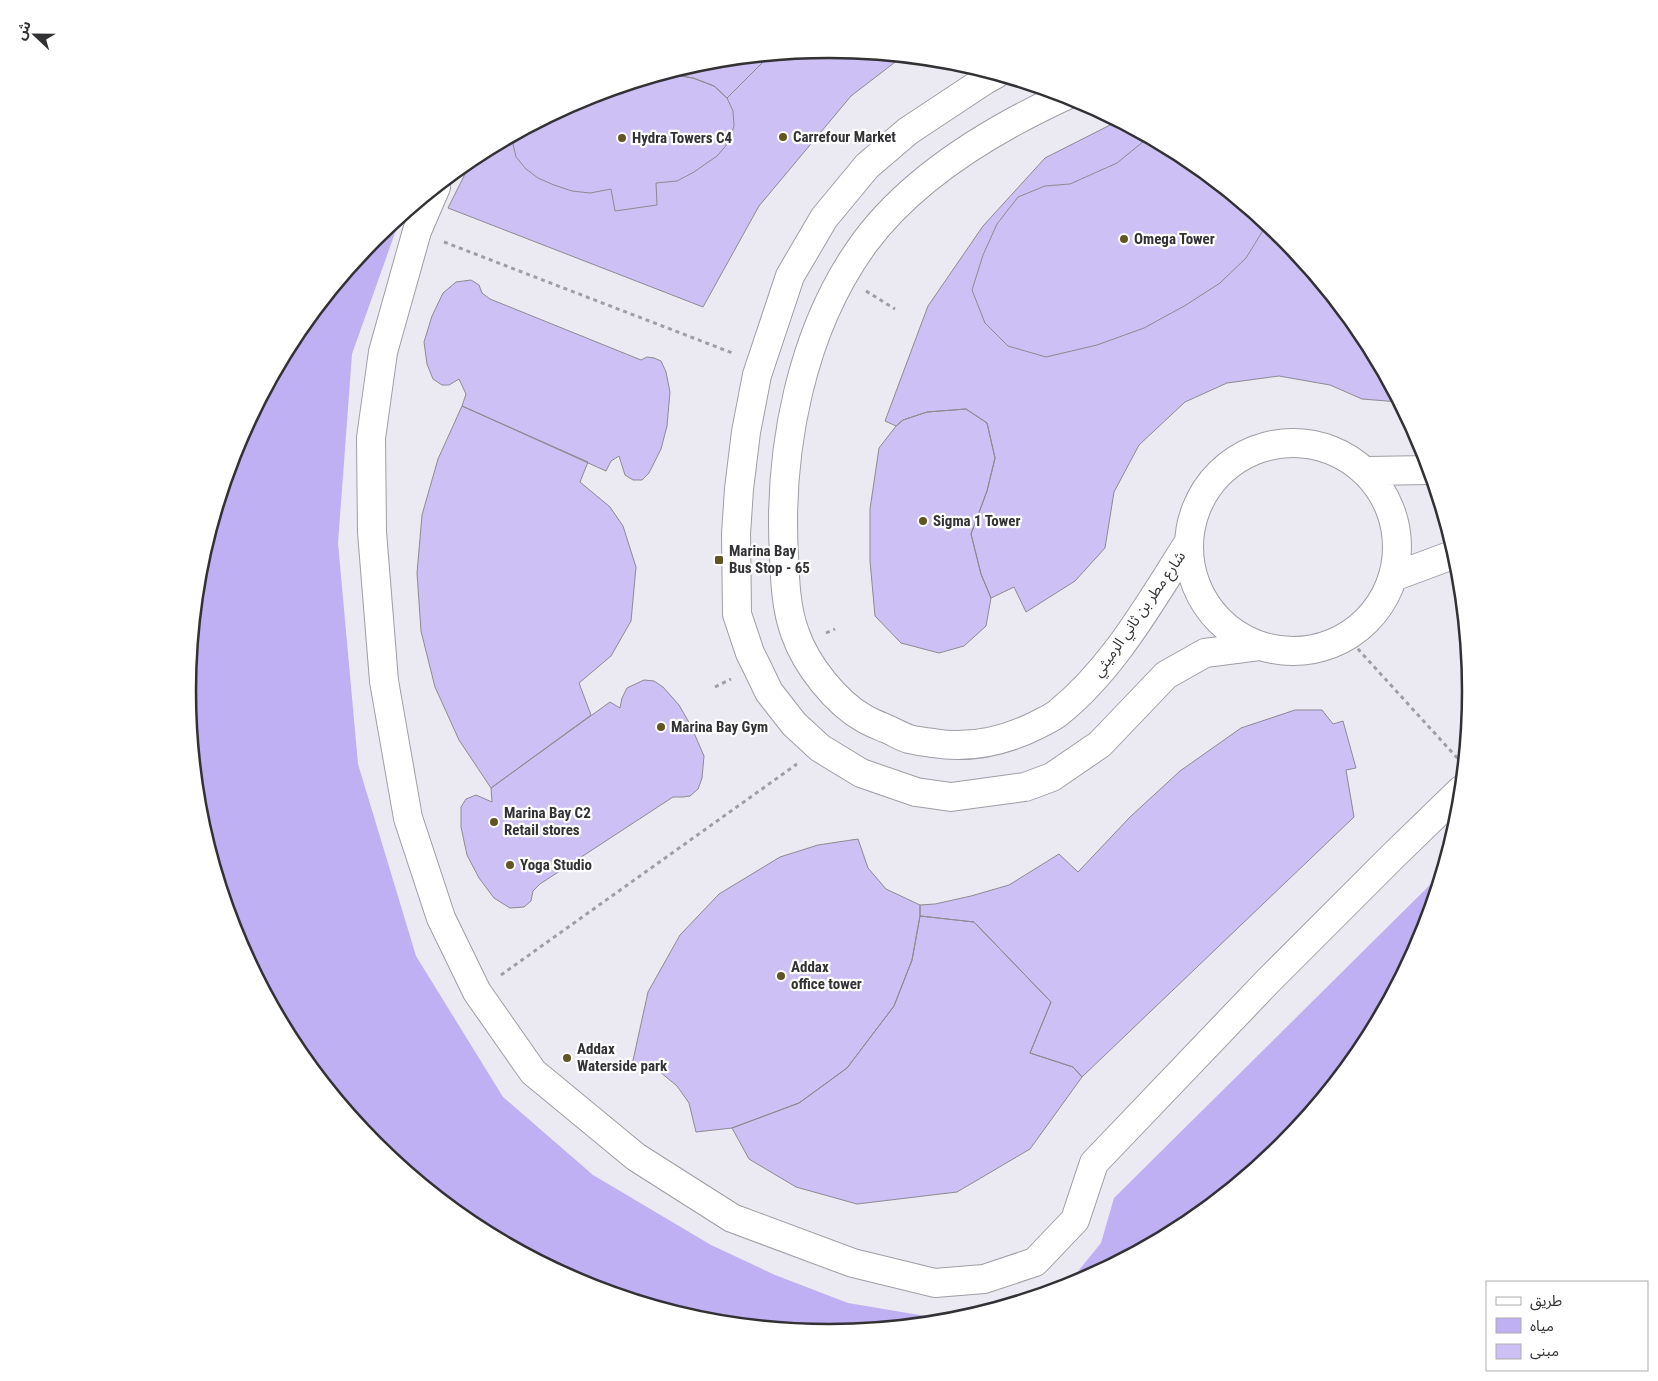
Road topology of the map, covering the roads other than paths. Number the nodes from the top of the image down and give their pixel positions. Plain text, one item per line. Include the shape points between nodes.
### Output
1 (989, 78) edge
2 (1056, 100) edge
3 (431, 199) edge
4 (1422, 470) edge
5 (1367, 471) junction
6 (1188, 542) junction
7 (1447, 557) edge
8 (1393, 577) junction
9 (1259, 646) junction
10 (1453, 798) edge

1 - 9 street via 908,131 867,166 824,218 790,276 761,364 746,432 739,489 737,614 750,653 769,692 794,724 820,748 861,773 916,792 951,797 1025,787 1052,777 1100,744 1166,675 1205,653
2 - 6 street, شارع مطر بن ثاني الرميثي via 989,136 900,202 865,242 833,293 813,341 788,444 783,535 788,603 795,633 810,665 832,693 864,719 910,739 948,746 984,743 1020,734 1056,715 1090,683 1134,626
3 - 10 street via 417,232 383,352 371,438 372,532 384,681 408,818 441,918 477,992 533,1072 636,1158 732,1218 862,1265 935,1282 984,1279 1036,1262 1074,1220 1094,1163 1275,974
4 - 5 street
5 - 6 street via 1339,451 1306,442 1272,443 1239,456 1213,478 1195,508
5 - 8 street via 1389,502 1396,530 1398,539
6 - 9 street via 1192,576 1206,606 1229,630
7 - 8 street
8 - 9 street via 1383,600 1367,621 1347,637 1319,648 1289,652

